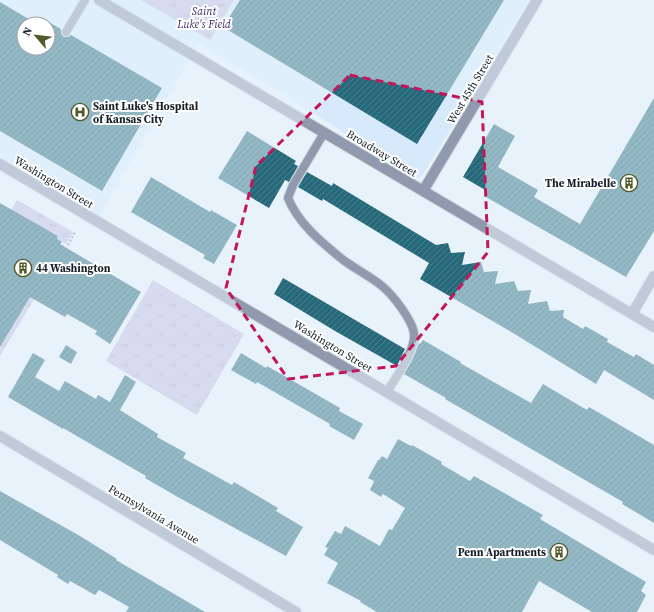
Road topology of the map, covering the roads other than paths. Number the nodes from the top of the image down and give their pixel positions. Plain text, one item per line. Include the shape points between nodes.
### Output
1 (85, 0) edge
2 (99, 0) edge
3 (538, 0) edge
4 (66, 32) dead end
5 (324, 133) junction
6 (0, 164) edge
7 (423, 191) junction
8 (654, 276) edge
9 (632, 314) junction
10 (654, 327) edge
11 (387, 392) junction
12 (0, 436) edge
13 (654, 550) edge
14 (296, 612) edge

1 - 4 lane
2 - 5 street, Broadway Street
3 - 7 street, West 45th Street
5 - 7 street, Broadway Street
5 - 11 lane via 288,198 293,211 316,237 343,260 383,287 407,315 414,335 412,349
6 - 11 street, Washington Street
7 - 9 street, Broadway Street
8 - 9 street
9 - 10 street, Broadway Street
11 - 13 street, Washington Street
12 - 14 street, Pennsylvania Avenue

